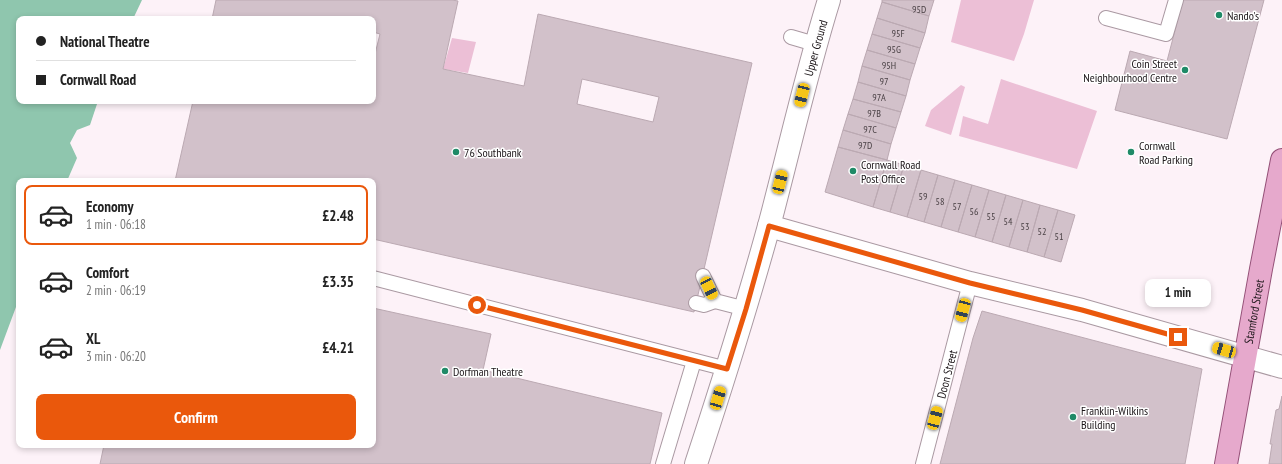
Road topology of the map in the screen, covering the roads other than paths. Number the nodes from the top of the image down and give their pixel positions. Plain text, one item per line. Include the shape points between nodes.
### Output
1 (829, 0) edge
2 (1176, 0) edge
3 (1106, 18) dead end
4 (791, 37) dead end
5 (815, 44) junction
6 (1282, 160) edge
7 (769, 226) junction
8 (703, 276) dead end
9 (376, 279) edge
10 (970, 283) junction
11 (715, 301) junction
12 (696, 303) dead end
13 (746, 309) junction
14 (1245, 356) junction
15 (694, 361) junction
16 (1282, 367) edge
17 (727, 369) junction
18 (664, 464) edge
19 (696, 464) edge
20 (922, 464) edge
21 (1226, 464) edge

1 - 5 street, Upper Ground
2 - 3 lane via 1166,34
4 - 5 lane
5 - 7 street, Upper Ground
6 - 14 main road, Stamford Street
7 - 10 street
7 - 13 street, Upper Ground
8 - 11 lane
9 - 15 lane
10 - 14 street via 1082,310
10 - 20 lane, Doon Street
11 - 12 lane via 704,305
11 - 13 lane
13 - 17 street, Upper Ground
14 - 16 street
14 - 21 main road, Stamford Street
15 - 17 lane
15 - 18 lane
17 - 19 street, Upper Ground

